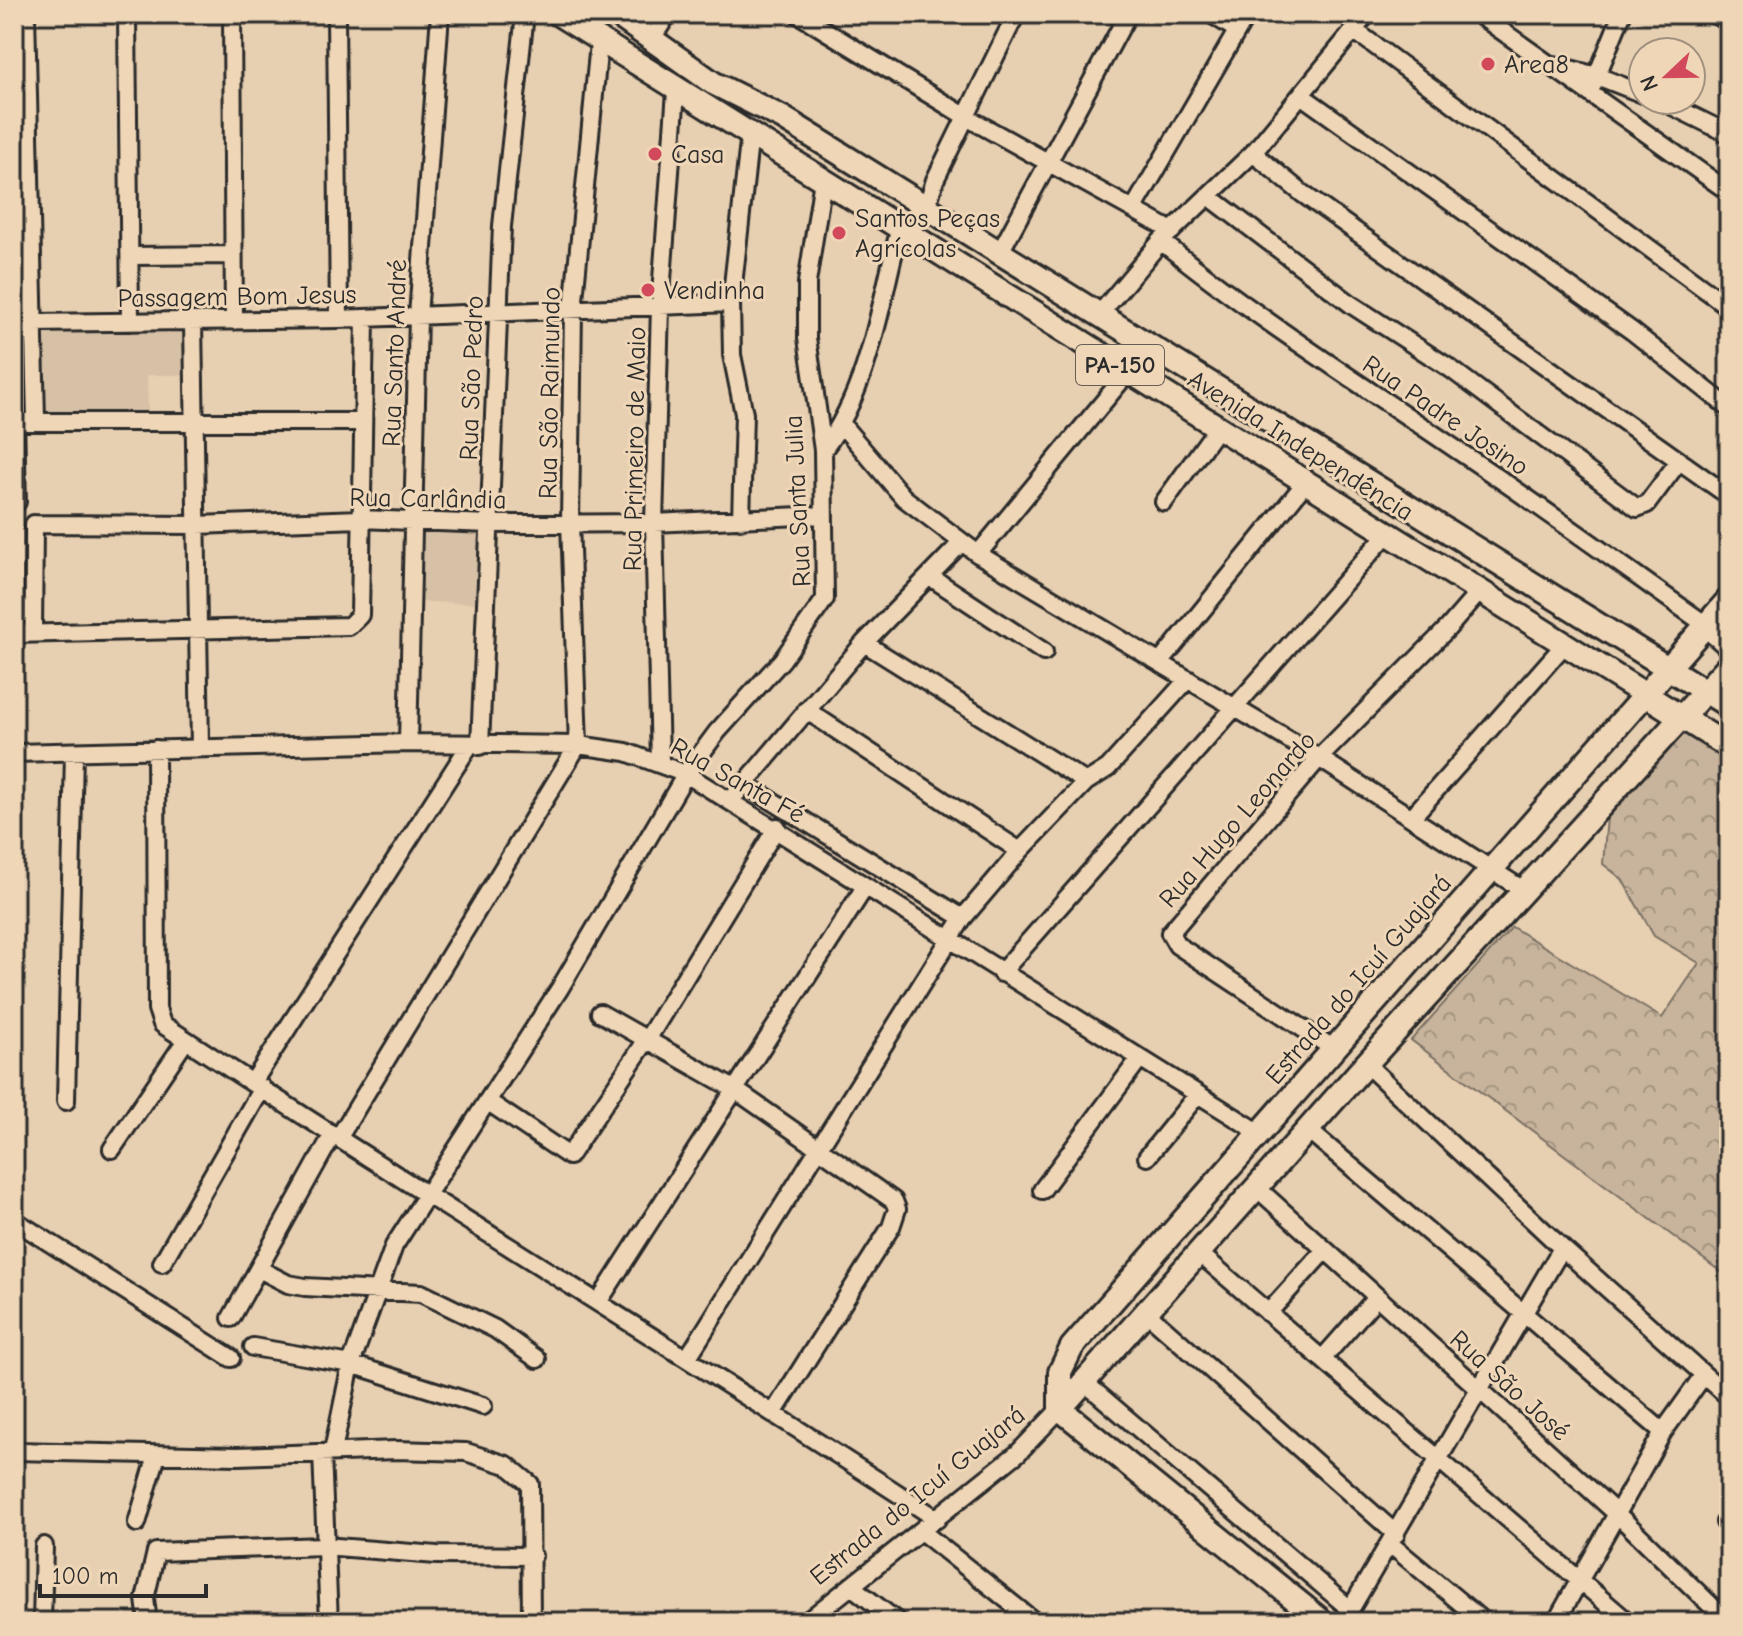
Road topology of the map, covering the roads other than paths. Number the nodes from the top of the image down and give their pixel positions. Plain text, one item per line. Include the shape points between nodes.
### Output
1 (26, 14) edge
2 (127, 14) edge
3 (232, 14) edge
4 (336, 14) edge
5 (440, 14) edge
6 (525, 14) edge
7 (558, 14) edge
8 (616, 14) edge
9 (668, 14) edge
10 (798, 14) edge
11 (1016, 14) edge
12 (1128, 14) edge
13 (1211, 14) edge
14 (1247, 14) edge
15 (1478, 14) edge
16 (1622, 14) edge
17 (1715, 14) edge
18 (1361, 19) edge
19 (1729, 22) edge
20 (1237, 30) junction
21 (20, 32) edge
22 (653, 37) junction
23 (599, 43) junction
24 (1545, 63) junction
25 (1597, 76) junction
26 (1627, 88) edge
27 (676, 91) junction
28 (1589, 93) junction
29 (1302, 96) junction
30 (1692, 116) edge
31 (968, 118) junction
32 (750, 133) junction
33 (1729, 134) edge
34 (1253, 153) junction
35 (1048, 162) junction
36 (823, 180) junction
37 (1729, 190) edge
38 (1210, 197) junction
39 (1134, 208) junction
40 (926, 209) junction
41 (900, 227) junction
42 (1166, 236) junction
43 (14, 251) edge
44 (33, 251) junction
45 (999, 254) junction
46 (233, 255) junction
47 (132, 256) junction
48 (731, 303) junction
49 (660, 307) junction
50 (1729, 307) edge
51 (573, 308) junction
52 (497, 312) junction
53 (418, 316) junction
54 (1098, 316) junction
55 (365, 318) junction
56 (339, 319) junction
57 (234, 321) junction
58 (130, 322) junction
59 (193, 323) junction
60 (32, 330) junction
61 (14, 338) edge
62 (1129, 371) junction
63 (1729, 408) edge
64 (36, 419) junction
65 (196, 421) junction
66 (15, 422) edge
67 (363, 422) junction
68 (842, 425) junction
69 (1218, 427) junction
70 (823, 450) junction
71 (1679, 461) junction
72 (1306, 482) junction
73 (1729, 496) edge
74 (15, 502) edge
75 (1164, 502) dead end
76 (822, 515) junction
77 (360, 519) junction
78 (741, 520) junction
79 (411, 521) junction
80 (570, 522) junction
81 (654, 523) junction
82 (34, 524) junction
83 (490, 524) junction
84 (197, 525) junction
85 (1388, 533) junction
86 (962, 542) junction
87 (1465, 544) junction
88 (978, 554) junction
89 (1445, 569) junction
90 (929, 576) junction
91 (1480, 591) junction
92 (1729, 599) edge
93 (1706, 625) junction
94 (198, 628) junction
95 (33, 633) junction
96 (14, 634) edge
97 (864, 643) junction
98 (1565, 644) junction
99 (1729, 645) edge
100 (1044, 652) dead end
101 (1161, 661) junction
102 (1729, 665) edge
103 (1668, 668) junction
104 (1188, 679) junction
105 (1706, 690) junction
106 (1645, 694) junction
107 (1729, 706) edge
108 (806, 710) junction
109 (1235, 710) junction
110 (1682, 716) junction
111 (408, 743) junction
112 (578, 745) junction
113 (474, 746) junction
114 (200, 747) junction
115 (1729, 747) edge
116 (156, 749) junction
117 (14, 753) edge
118 (74, 753) junction
119 (1319, 758) junction
120 (660, 761) junction
121 (686, 774) junction
122 (1086, 782) junction
123 (743, 783) junction
124 (731, 800) junction
125 (1412, 817) junction
126 (777, 827) junction
127 (1020, 851) junction
128 (1493, 867) junction
129 (865, 887) junction
130 (1523, 890) junction
131 (963, 918) junction
132 (950, 941) junction
133 (1001, 973) junction
134 (600, 1013) dead end
135 (648, 1038) junction
136 (186, 1040) junction
137 (1334, 1049) junction
138 (1140, 1058) junction
139 (1366, 1064) junction
140 (258, 1085) junction
141 (734, 1089) junction
142 (1198, 1094) junction
143 (66, 1101) dead end
144 (487, 1101) junction
145 (1307, 1129) junction
146 (1260, 1133) junction
147 (336, 1136) junction
148 (819, 1146) junction
149 (112, 1149) dead end
150 (1147, 1157) dead end
151 (1257, 1188) junction
152 (1042, 1190) dead end
153 (426, 1195) junction
154 (14, 1220) edge
155 (1562, 1248) junction
156 (1325, 1250) junction
157 (1200, 1254) junction
158 (162, 1263) dead end
159 (259, 1269) junction
160 (376, 1289) junction
161 (1376, 1298) junction
162 (599, 1301) junction
163 (1523, 1311) junction
164 (1146, 1312) junction
165 (1268, 1313) junction
166 (231, 1318) dead end
167 (253, 1347) dead end
168 (688, 1357) junction
169 (231, 1358) dead end
170 (1323, 1358) junction
171 (537, 1359) dead end
172 (1066, 1359) junction
173 (351, 1364) junction
174 (1703, 1376) junction
175 (1084, 1382) junction
176 (1477, 1388) junction
177 (1729, 1397) edge
178 (483, 1406) dead end
179 (1060, 1409) junction
180 (774, 1412) junction
181 (1663, 1432) junction
182 (14, 1451) edge
183 (328, 1452) junction
184 (157, 1455) junction
185 (1437, 1458) junction
186 (1615, 1512) junction
187 (937, 1519) junction
188 (137, 1523) dead end
189 (921, 1531) junction
190 (1393, 1539) junction
191 (44, 1546) dead end
192 (324, 1546) junction
193 (533, 1556) junction
194 (1579, 1579) junction
195 (851, 1586) junction
196 (1346, 1616) edge
197 (42, 1622) edge
198 (148, 1622) edge
199 (329, 1622) edge
200 (531, 1622) edge
201 (806, 1622) edge
202 (898, 1622) edge
203 (1035, 1622) edge
204 (1323, 1622) edge
205 (1484, 1622) edge
206 (1556, 1622) edge
207 (1628, 1622) edge
208 (1728, 1622) edge

1 - 21 street
2 - 47 street
3 - 46 street
4 - 56 street
5 - 53 street, Rua Santo André
6 - 52 street, Rua São Pedro
7 - 23 main road, Avenida Independência / PA-150
8 - 22 main road, Avenida Independência / PA-150
9 - 22 street
10 - 31 street, Rua Padre Josino
11 - 31 street
12 - 35 street
13 - 20 street
14 - 20 street
15 - 24 street
16 - 25 street
17 - 19 street
18 - 29 street
18 - 50 street
20 - 39 street
21 - 44 street
22 - 40 main road, Avenida Independência / PA-150 via 713,83 783,118
23 - 27 main road, Avenida Independência / PA-150
23 - 51 street, Rua São Raimundo
24 - 25 street
24 - 28 street
25 - 26 street
25 - 28 street
27 - 32 main road, Avenida Independência / PA-150
27 - 49 street, Rua Primeiro de Maio
28 - 37 street
29 - 34 street
29 - 63 street via 1632,331
30 - 33 street
31 - 35 street, Rua Padre Josino
31 - 40 street
32 - 36 main road, Avenida Independência / PA-150
32 - 48 street
34 - 38 street
34 - 71 street via 1325,210
35 - 39 street, Rua Padre Josino
35 - 45 street
36 - 41 main road, Avenida Independência / PA-150
36 - 70 street, Rua Santa Julia via 807,283 807,338
38 - 42 street
38 - 71 street via 1637,508 1647,504
39 - 42 street, Rua Padre Josino
40 - 45 main road, Avenida Independência / PA-150
41 - 62 main road, Avenida Independência / PA-150
41 - 68 street
42 - 54 street
42 - 93 street, Rua Padre Josino via 1213,283
43 - 44 street
44 - 60 street
45 - 54 main road, Avenida Independência / PA-150
46 - 47 street
46 - 57 street
47 - 58 street
48 - 49 street, Passagem Bom Jesus
48 - 78 street via 732,355 744,414
49 - 51 street, Passagem Bom Jesus
49 - 81 street, Rua Primeiro de Maio
51 - 52 street, Passagem Bom Jesus
51 - 80 street, Rua São Raimundo
52 - 53 street, Passagem Bom Jesus
52 - 83 street, Rua São Pedro
53 - 55 street, Passagem Bom Jesus
53 - 79 street, Rua Santo André
54 - 87 main road, Avenida Independência / PA-150
55 - 56 street, Passagem Bom Jesus
55 - 67 street
56 - 57 street, Passagem Bom Jesus
57 - 59 street, Passagem Bom Jesus
58 - 59 street, Passagem Bom Jesus
58 - 60 street, Passagem Bom Jesus
59 - 65 street
60 - 61 street, Passagem Bom Jesus
60 - 64 street
62 - 69 main road, Avenida Independência / PA-150
62 - 88 street
64 - 65 street
64 - 66 street
65 - 67 street
65 - 84 street
66 - 74 street
67 - 77 street
68 - 70 street
68 - 86 street via 904,498
69 - 72 main road, Avenida Independência / PA-150
69 - 75 street
70 - 76 street, Rua Santa Julia
71 - 73 street
72 - 85 main road, Avenida Independência / PA-150
72 - 101 street
74 - 82 street
76 - 78 street, Rua Carlândia
76 - 121 street, Rua Santa Julia via 825,599 782,660
77 - 79 street, Rua Carlândia
77 - 84 street, Rua Carlândia
77 - 94 street via 360,615 349,626
78 - 81 street, Rua Carlândia
79 - 83 street, Rua Carlândia
79 - 111 street, Rua Santo André
80 - 81 street, Rua Carlândia
80 - 83 street, Rua Carlândia
80 - 112 street, Rua São Raimundo
81 - 120 street, Rua Primeiro de Maio
82 - 84 street, Rua Carlândia
82 - 95 street
83 - 113 street, Rua São Pedro
84 - 94 street
85 - 89 main road, Avenida Independência / PA-150
85 - 109 street
86 - 88 street
86 - 90 street
87 - 89 main road
87 - 103 main road, Avenida Independência / PA-150
88 - 101 street
89 - 91 main road, Avenida Independência / PA-150
90 - 97 street
90 - 100 street
91 - 98 main road, Avenida Independência / PA-150
91 - 119 street, Rua Hugo Leonardo
92 - 93 main road, Estrada do Icuí Guajará
93 - 99 main road
93 - 103 main road, Estrada do Icuí Guajará
94 - 95 street
94 - 114 street
95 - 96 street
97 - 108 street
97 - 122 street
98 - 106 main road, Avenida Independência / PA-150
98 - 125 street
101 - 104 street
102 - 105 main road, Estrada do Icuí Guajará
103 - 105 main road, Avenida Independência / PA-150
103 - 106 main road, Estrada do Icuí Guajará
104 - 109 street
104 - 122 street via 1108,768
105 - 107 main road, Avenida Independência / PA-150
105 - 110 main road, Estrada do Icuí Guajará
106 - 110 main road, Avenida Independência / PA-150
106 - 128 main road, Estrada do Icuí Guajará
108 - 123 street
108 - 127 street
109 - 119 street
109 - 133 street
110 - 115 main road, Avenida Independência / PA-150
110 - 130 main road, Estrada do Icuí Guajará
111 - 113 street, Rua Santa Fé
111 - 114 street, Rua Santa Fé
112 - 113 street, Rua Santa Fé
112 - 120 street, Rua Santa Fé
112 - 147 street
113 - 140 street
114 - 116 street, Rua Santa Fé
116 - 118 street, Rua Santa Fé
116 - 136 street via 157,1009 162,1024
117 - 118 street, Rua Santa Fé
118 - 143 street
119 - 125 street
119 - 137 street, Rua Hugo Leonardo via 1170,933 1177,945
120 - 121 street, Rua Santa Fé
121 - 124 street, Rua Santa Fé
121 - 144 street, Rua Santa Julia
122 - 127 street
123 - 124 street
123 - 131 street
124 - 126 street, Rua Santa Fé
125 - 128 street
126 - 129 street, Rua Santa Fé
126 - 135 street
127 - 131 street
128 - 130 street
128 - 137 main road, Estrada do Icuí Guajará
129 - 132 street, Rua Santa Fé
129 - 141 street
130 - 139 main road, Estrada do Icuí Guajará
131 - 132 street
132 - 133 street, Rua Santa Fé
132 - 148 street
133 - 138 street, Rua Santa Fé
134 - 135 street
135 - 141 street
135 - 144 street via 569,1156
136 - 140 street
136 - 149 street
137 - 146 main road, Estrada do Icuí Guajará
138 - 142 street, Rua Santa Fé
138 - 152 street
139 - 145 main road, Estrada do Icuí Guajará
139 - 155 street
140 - 147 street
140 - 158 street
141 - 148 street
141 - 162 street
142 - 146 street, Rua Santa Fé
142 - 150 street
144 - 153 street, Rua Santa Julia
145 - 151 main road, Estrada do Icuí Guajará
145 - 163 street
146 - 172 main road, Estrada do Icuí Guajará
147 - 153 street
147 - 159 street
148 - 168 street
148 - 180 street via 883,1191 897,1209 891,1227
151 - 156 street, Rua São José
151 - 157 main road, Estrada do Icuí Guajará
153 - 160 street, Rua Santa Julia via 394,1246
153 - 162 street
154 - 169 street
155 - 163 street
155 - 174 street
156 - 161 street, Rua São José
156 - 165 street
157 - 164 main road, Estrada do Icuí Guajará
157 - 165 street
159 - 160 street via 305,1287
159 - 166 street
160 - 171 street via 421,1293 495,1329
160 - 173 street, Rua Santa Julia
161 - 170 street
161 - 176 street, Rua São José
162 - 168 street
163 - 176 street
163 - 181 street
164 - 175 main road, Estrada do Icuí Guajará
164 - 190 street
165 - 170 street
167 - 173 street
168 - 180 street
170 - 185 street
172 - 175 main road via 1074,1377
172 - 179 main road, Estrada do Icuí Guajará via 1060,1372
173 - 178 street
173 - 183 street, Rua Santa Julia
174 - 177 street
174 - 181 street
175 - 179 main road, Estrada do Icuí Guajará
175 - 196 street
176 - 185 street
176 - 186 street, Rua São José
179 - 187 street, Estrada do Icuí Guajará via 1018,1453
179 - 204 main road
180 - 187 street
181 - 186 street
182 - 184 street
183 - 184 street
183 - 192 street, Rua Santa Julia
183 - 193 street via 466,1452 507,1465 530,1484
184 - 188 street
185 - 190 street
185 - 194 street
186 - 194 street
186 - 208 street, Rua São José
187 - 189 street, Estrada do Icuí Guajará
189 - 195 street, Estrada do Icuí Guajará
189 - 203 street
190 - 196 street
190 - 205 street
191 - 197 street
192 - 193 street
192 - 198 street via 156,1552 145,1599
192 - 199 street, Rua Santa Julia
193 - 200 street
194 - 206 street
194 - 207 street
195 - 201 street, Estrada do Icuí Guajará
195 - 202 street

